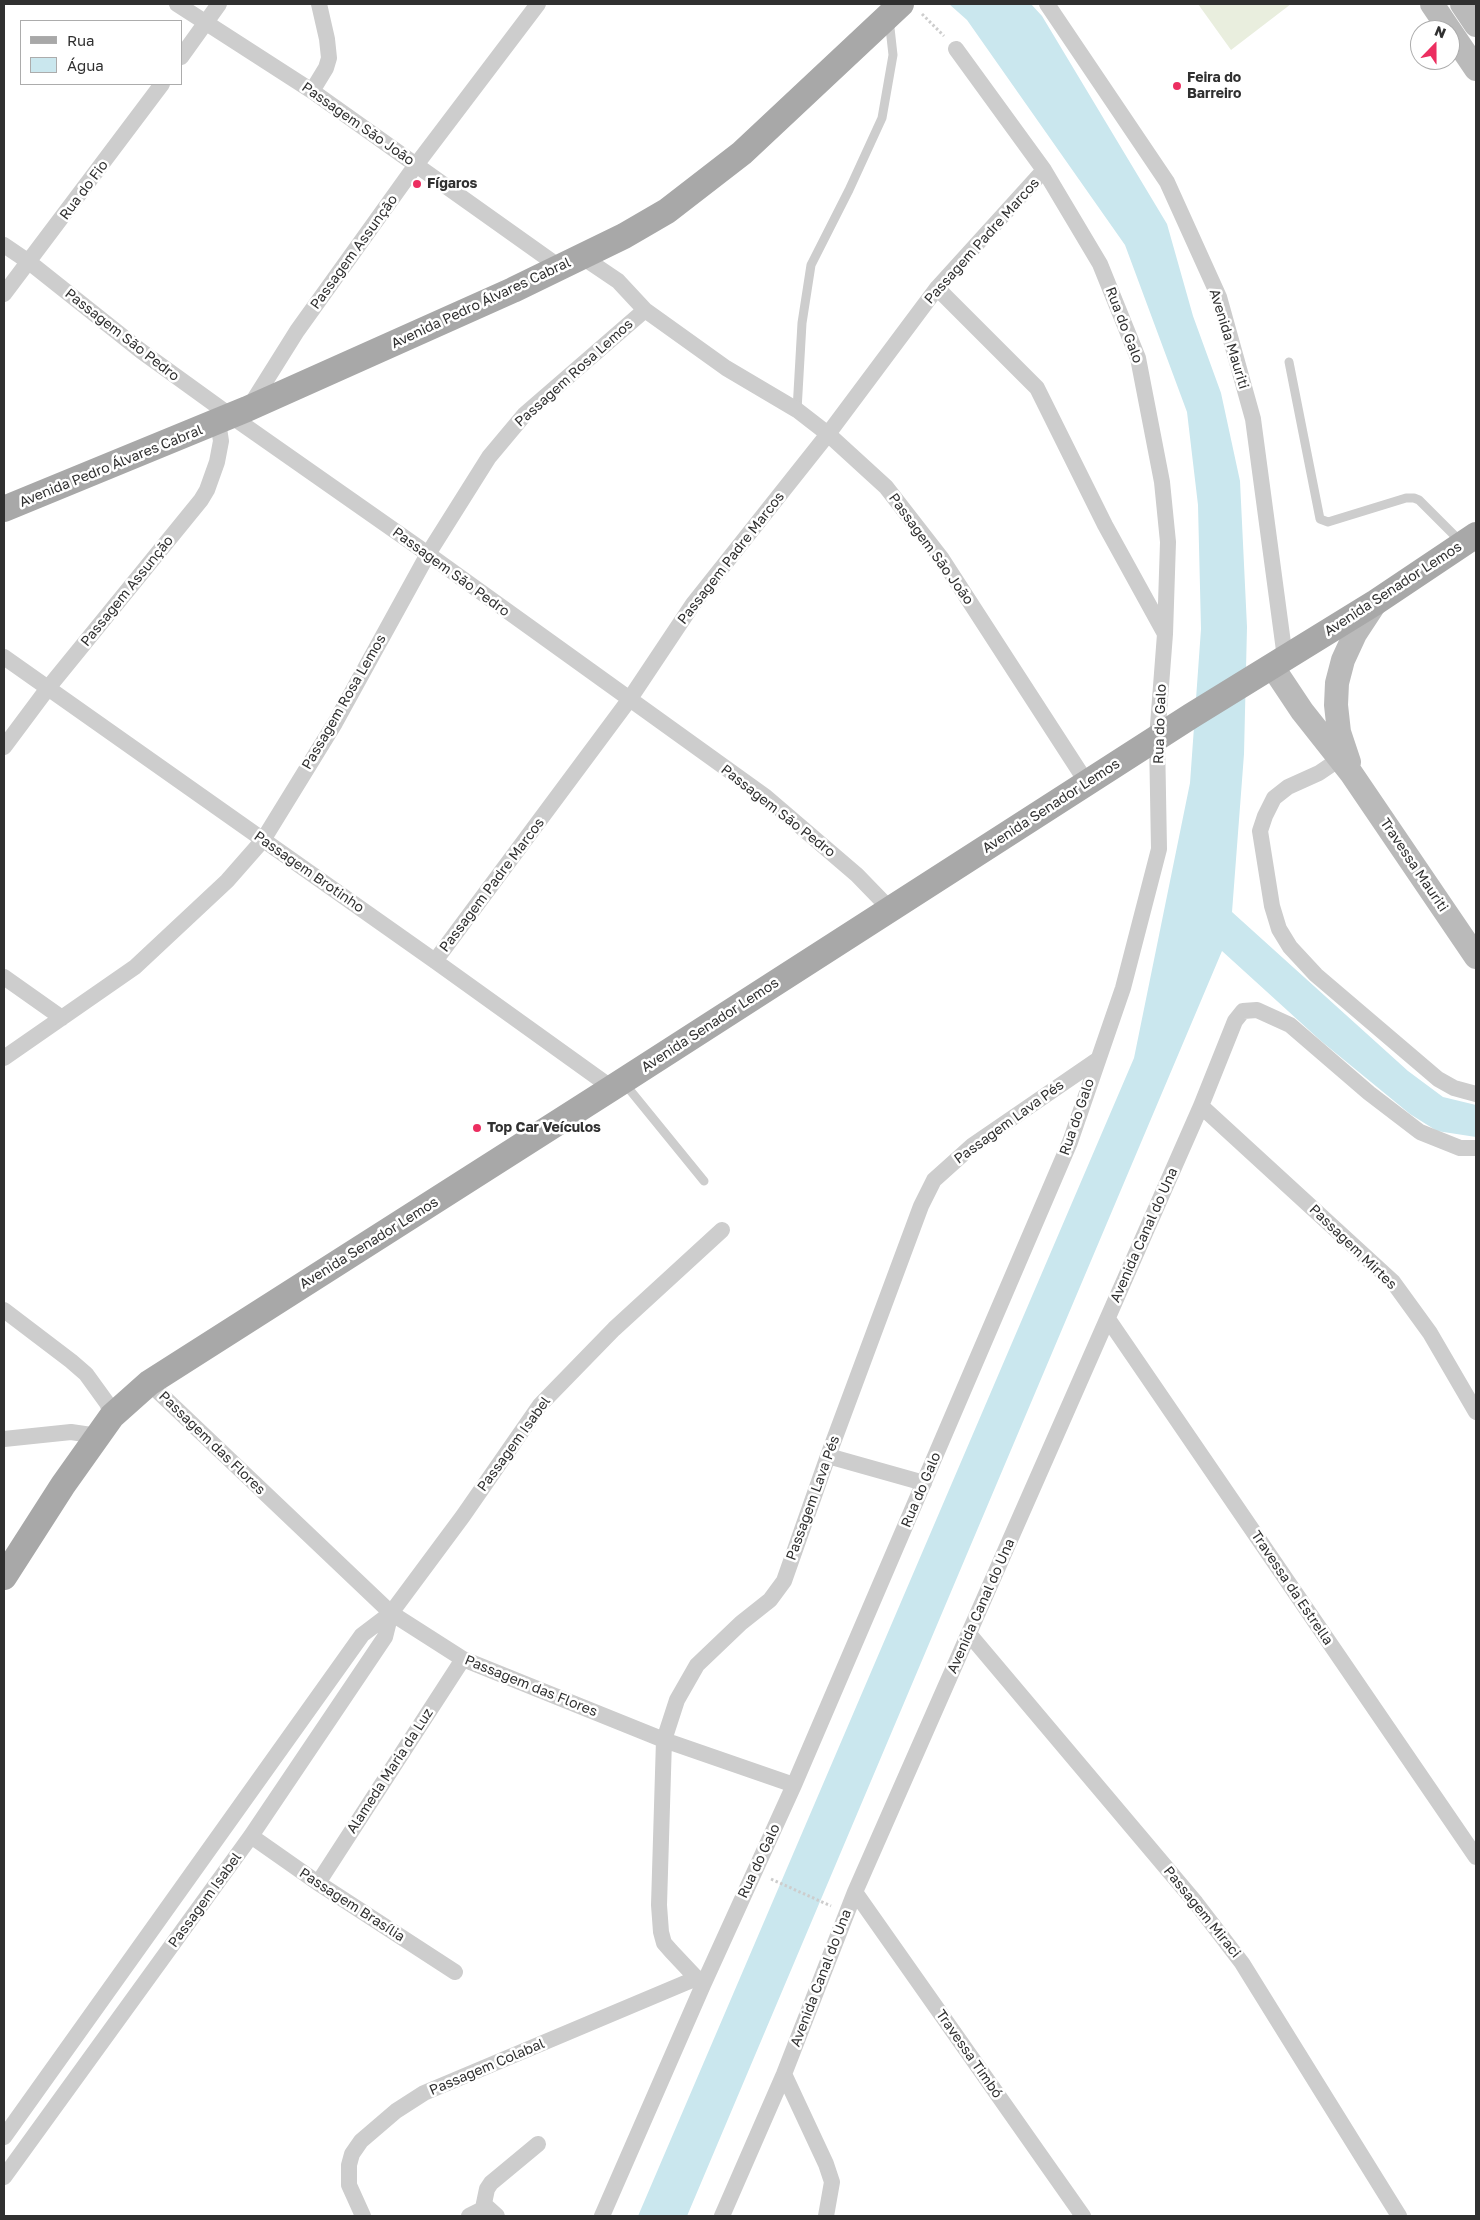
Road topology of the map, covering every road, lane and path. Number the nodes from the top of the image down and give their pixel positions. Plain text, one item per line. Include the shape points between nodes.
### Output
1 (177, 4) edge
2 (219, 4) edge
3 (319, 4) edge
4 (538, 4) edge
5 (1047, 4) edge
6 (1432, 4) edge
7 (903, 10) edge
8 (1469, 14) edge
9 (1443, 20) edge
10 (1455, 20) edge
11 (206, 24) junction
12 (1460, 45) edge
13 (956, 49) joint
14 (182, 56) edge
15 (1476, 69) edge
16 (161, 85) edge
17 (312, 91) junction
18 (416, 165) junction
19 (1044, 170) junction
20 (4, 245) edge
21 (29, 262) junction
22 (571, 262) junction
23 (937, 288) junction
24 (4, 294) edge
25 (645, 310) junction
26 (1289, 362) dead end
27 (797, 410) junction
28 (232, 416) junction
29 (828, 434) junction
30 (4, 509) edge
31 (1470, 540) edge
32 (428, 554) junction
33 (1376, 602) junction
34 (1165, 634) junction
35 (4, 657) edge
36 (1271, 666) junction
37 (48, 688) junction
38 (629, 700) junction
39 (1157, 738) junction
40 (4, 747) edge
41 (1346, 762) junction
42 (1087, 784) junction
43 (263, 840) junction
44 (890, 908) junction
45 (1474, 947) edge
46 (435, 961) junction
47 (4, 977) edge
48 (62, 1018) junction
49 (4, 1058) edge
50 (1097, 1060) junction
51 (618, 1085) junction
52 (1476, 1094) edge
53 (1201, 1106) junction
54 (1476, 1148) edge
55 (704, 1181) dead end
56 (722, 1230) dead end
57 (4, 1310) edge
58 (1108, 1319) junction
59 (149, 1382) junction
60 (1476, 1412) edge
61 (105, 1426) junction
62 (4, 1439) edge
63 (828, 1456) junction
64 (924, 1483) junction
65 (4, 1577) edge
66 (390, 1613) junction
67 (969, 1634) junction
68 (463, 1659) junction
69 (664, 1740) junction
70 (794, 1785) junction
71 (251, 1836) junction
72 (1476, 1858) edge
73 (754, 1872) junction
74 (318, 1883) junction
75 (855, 1892) junction
76 (847, 1913) junction
77 (455, 1972) dead end
78 (700, 1981) junction
79 (784, 2074) junction
80 (4, 2137) edge
81 (538, 2144) dead end
82 (4, 2177) edge
83 (476, 2212) edge
84 (363, 2216) edge
85 (497, 2216) edge
86 (602, 2216) edge
87 (722, 2216) edge
88 (826, 2216) edge
89 (1083, 2216) edge
90 (1399, 2216) edge

1 - 11 street, Passagem São João
2 - 11 street
3 - 17 street via 328,58 326,68
4 - 18 street, Passagem Assunção
5 - 36 street, Avenida Mauriti via 1166,182 1219,297 1253,419
6 - 9 main road
7 - 13 path
7 - 22 main road, Avenida Pedro Álvares Cabral via 742,153 667,211
7 - 27 lane via 882,118 811,265 802,323
8 - 10 main road
11 - 14 street
11 - 17 street, Passagem São João
12 - 15 main road
13 - 19 street, Rua do Galo
16 - 21 street, Rua do Fio
17 - 18 street, Passagem São João
18 - 22 street, Passagem São João
18 - 28 street, Passagem Assunção
19 - 23 street, Passagem Padre Marcos
19 - 34 street, Rua do Galo via 1100,264 1138,358 1162,482 1168,542
20 - 21 street, Passagem São Pedro
21 - 24 street, Rua do Fio
21 - 28 street, Passagem São Pedro via 141,351
22 - 25 street, Passagem São João via 618,281
22 - 28 main road, Avenida Pedro Álvares Cabral
23 - 29 street, Passagem Padre Marcos
23 - 34 street via 1037,388
25 - 27 street, Passagem São João via 726,368
25 - 32 street, Passagem Rosa Lemos via 532,408 504,438
26 - 31 lane via 1320,519 1328,522 1414,498
27 - 29 street, Passagem São João
28 - 30 main road, Avenida Pedro Álvares Cabral
28 - 32 street, Passagem São Pedro
28 - 37 street, Passagem Assunção via 221,441 210,484 201,500
29 - 38 street, Passagem Padre Marcos via 693,604
29 - 42 street, Passagem São João via 886,487 942,559
31 - 33 main road, Avenida Senador Lemos
32 - 38 street, Passagem São Pedro
32 - 43 street, Passagem Rosa Lemos via 335,723
33 - 36 main road, Avenida Senador Lemos
33 - 41 main road, Travessa Mauriti via 1355,634 1337,682 1339,732
34 - 39 street, Rua do Galo
35 - 37 street, Passagem Brotinho
36 - 39 main road, Avenida Senador Lemos
36 - 41 main road, Travessa Mauriti via 1302,711
37 - 40 street, Passagem Assunção
37 - 43 street, Passagem Brotinho
38 - 44 street, Passagem São Pedro via 766,797 857,875
38 - 46 street, Passagem Padre Marcos
39 - 42 main road, Avenida Senador Lemos
39 - 50 street, Rua do Galo via 1160,849 1123,988
41 - 45 main road, Travessa Mauriti
41 - 52 street via 1288,786 1274,798 1265,816 1260,831 1279,929 1290,947 1316,975 1438,1079
42 - 44 main road, Avenida Senador Lemos
43 - 46 street, Passagem Brotinho
43 - 48 street, Passagem Rosa Lemos via 227,882 135,967
44 - 51 main road, Avenida Senador Lemos
46 - 51 street, Passagem Brotinho
47 - 48 street
48 - 49 street, Passagem Rosa Lemos
50 - 63 street, Passagem Lava Pés via 973,1144 934,1180 921,1206
50 - 64 street, Rua do Galo via 1070,1142
51 - 55 lane
51 - 59 main road, Avenida Senador Lemos
53 - 54 street, Avenida Canal do Una via 1235,1021 1243,1011 1257,1010 1290,1025 1420,1132 1460,1148
53 - 58 street, Avenida Canal do Una
53 - 60 street, Passagem Mirtes via 1393,1282 1430,1333
56 - 66 street, Passagem Isabel via 614,1329 540,1405
57 - 61 street via 86,1374 107,1403
58 - 67 street, Avenida Canal do Una
58 - 72 street, Travessa da Estrella
59 - 61 main road, Avenida Senador Lemos
59 - 66 street, Passagem das Flores
61 - 62 street
61 - 65 main road, Avenida Senador Lemos
63 - 64 street
63 - 69 street, Passagem Lava Pés via 784,1581 770,1600 697,1665 677,1700
64 - 70 street, Rua do Galo
66 - 68 street, Passagem das Flores
66 - 71 street, Passagem Isabel via 384,1637
66 - 80 street, Passagem Isabel via 362,1635
67 - 75 street, Avenida Canal do Una
67 - 90 street, Passagem Miraci via 1196,1903 1242,1963
68 - 69 street, Passagem das Flores
68 - 74 street, Alameda Maria da Luz
69 - 70 street, Passagem das Flores
69 - 78 street, Passagem Lava Pés via 661,1932 664,1943
70 - 73 street, Rua do Galo
71 - 74 street, Passagem Brasília
71 - 82 street, Passagem Isabel
73 - 76 path
73 - 78 street, Rua do Galo
74 - 77 street, Passagem Brasília
75 - 76 street, Avenida Canal do Una
75 - 89 street, Travessa Timbó
76 - 79 street, Avenida Canal do Una
78 - 84 street, Passagem Colabal via 424,2093 396,2111 361,2141 352,2154 349,2184
78 - 86 street, Rua do Galo
79 - 87 street, Avenida Canal do Una
79 - 88 street via 832,2182
81 - 83 street via 491,2183
83 - 85 street via 491,2209

